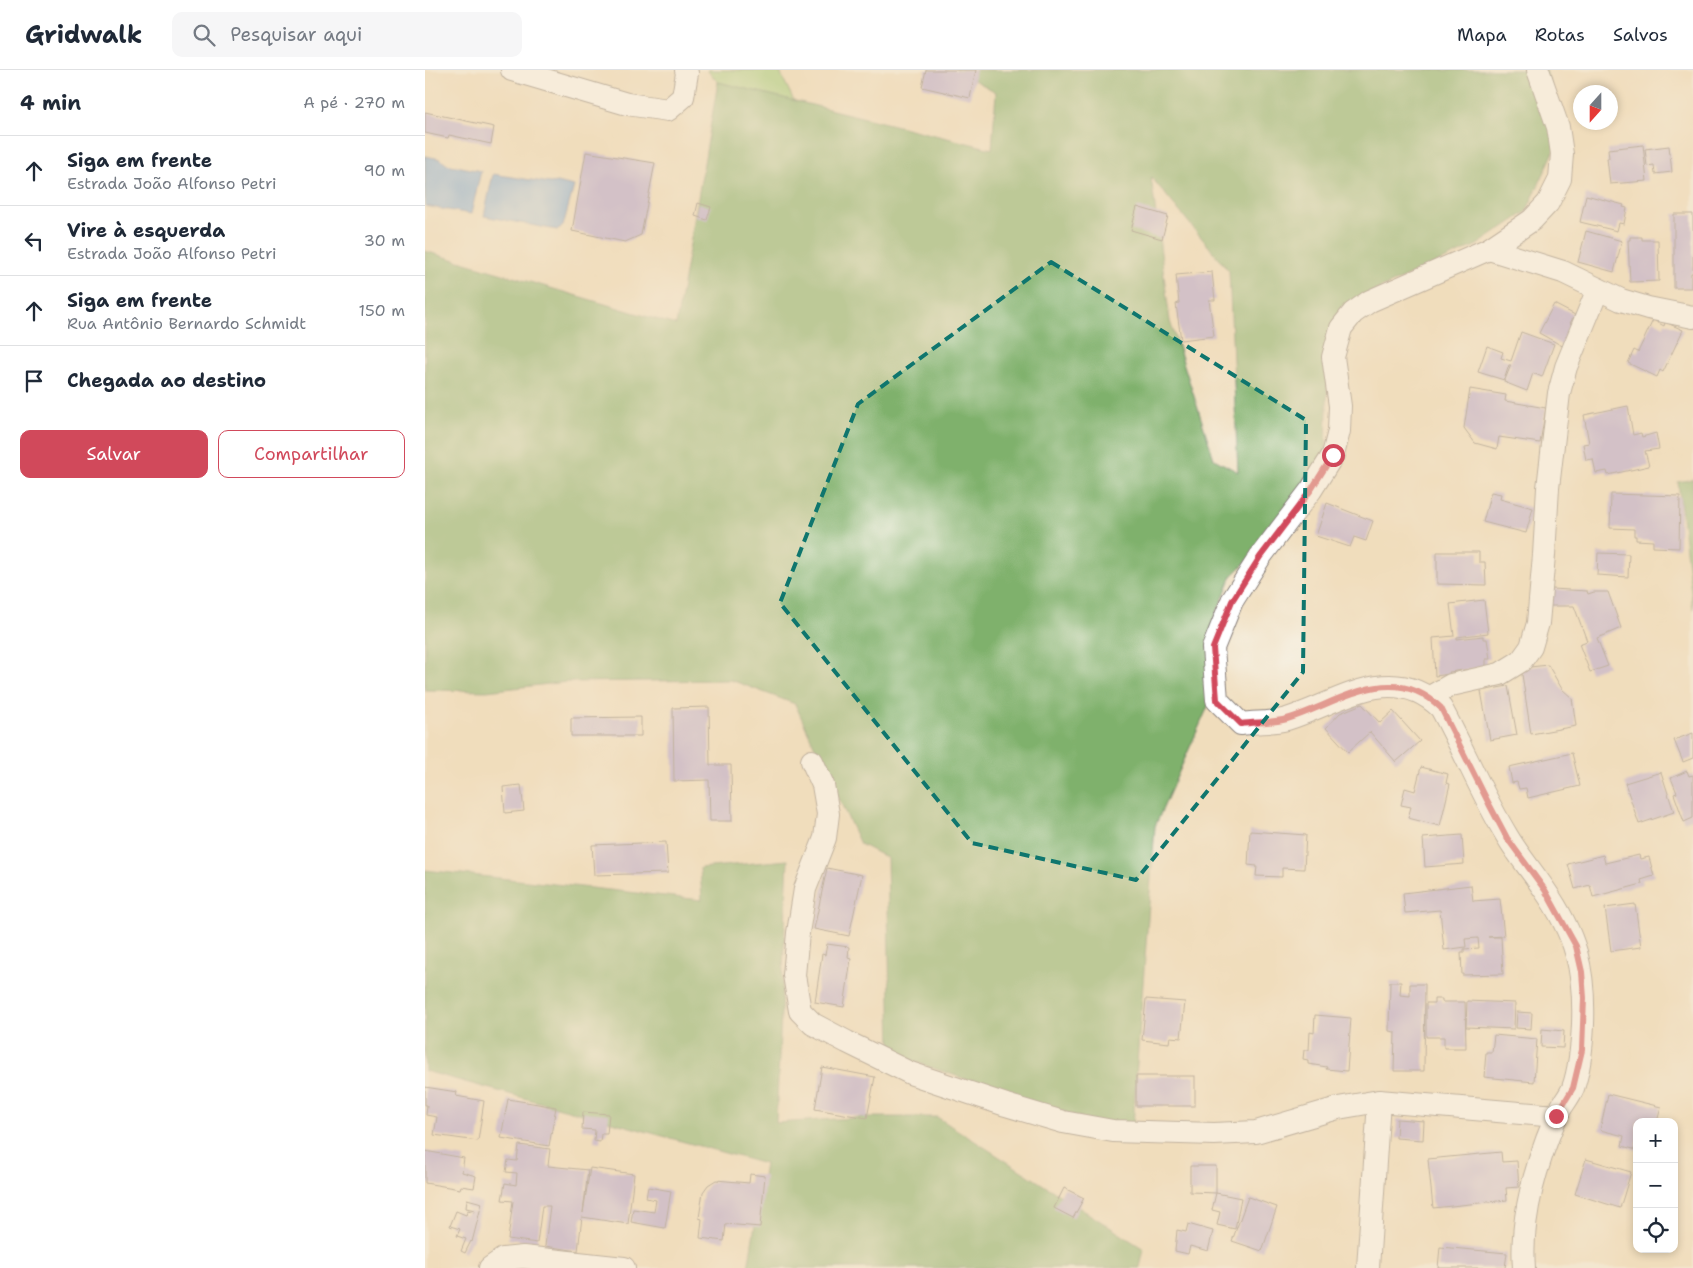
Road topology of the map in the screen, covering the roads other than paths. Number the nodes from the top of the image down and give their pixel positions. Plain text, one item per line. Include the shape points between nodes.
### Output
1 (513, 70) edge
2 (686, 70) edge
3 (1538, 70) edge
4 (1489, 249) junction
5 (1598, 289) junction
6 (1693, 317) edge
7 (1430, 697) junction
8 (812, 761) dead end
9 (1379, 1101) junction
10 (1556, 1116) junction
11 (490, 1268) edge
12 (624, 1268) edge
13 (1368, 1268) edge
14 (1524, 1268) edge

1 - 2 street via 627,104 668,110 683,96
3 - 4 street via 1557,127 1562,154 1560,179 1548,203 1532,220
4 - 5 street via 1563,272
4 - 7 street via 1369,301 1341,328 1333,357 1340,406 1339,431 1333,455 1232,601 1213,648 1217,700 1241,724 1286,719 1353,692 1380,686 1405,688
5 - 6 street via 1648,308
5 - 7 street via 1559,393 1538,624 1531,647 1521,661 1500,674 1451,685
7 - 10 street via 1441,708 1507,838 1545,890 1576,946 1584,998 1582,1050 1573,1088
8 - 9 street via 823,785 828,814 825,838 805,889 794,975 800,1011 813,1024 910,1073 1063,1122 1113,1131 1256,1132 1338,1108
9 - 10 street
9 - 13 street
10 - 14 street via 1534,1178 1525,1219
11 - 12 street via 503,1259 523,1257

